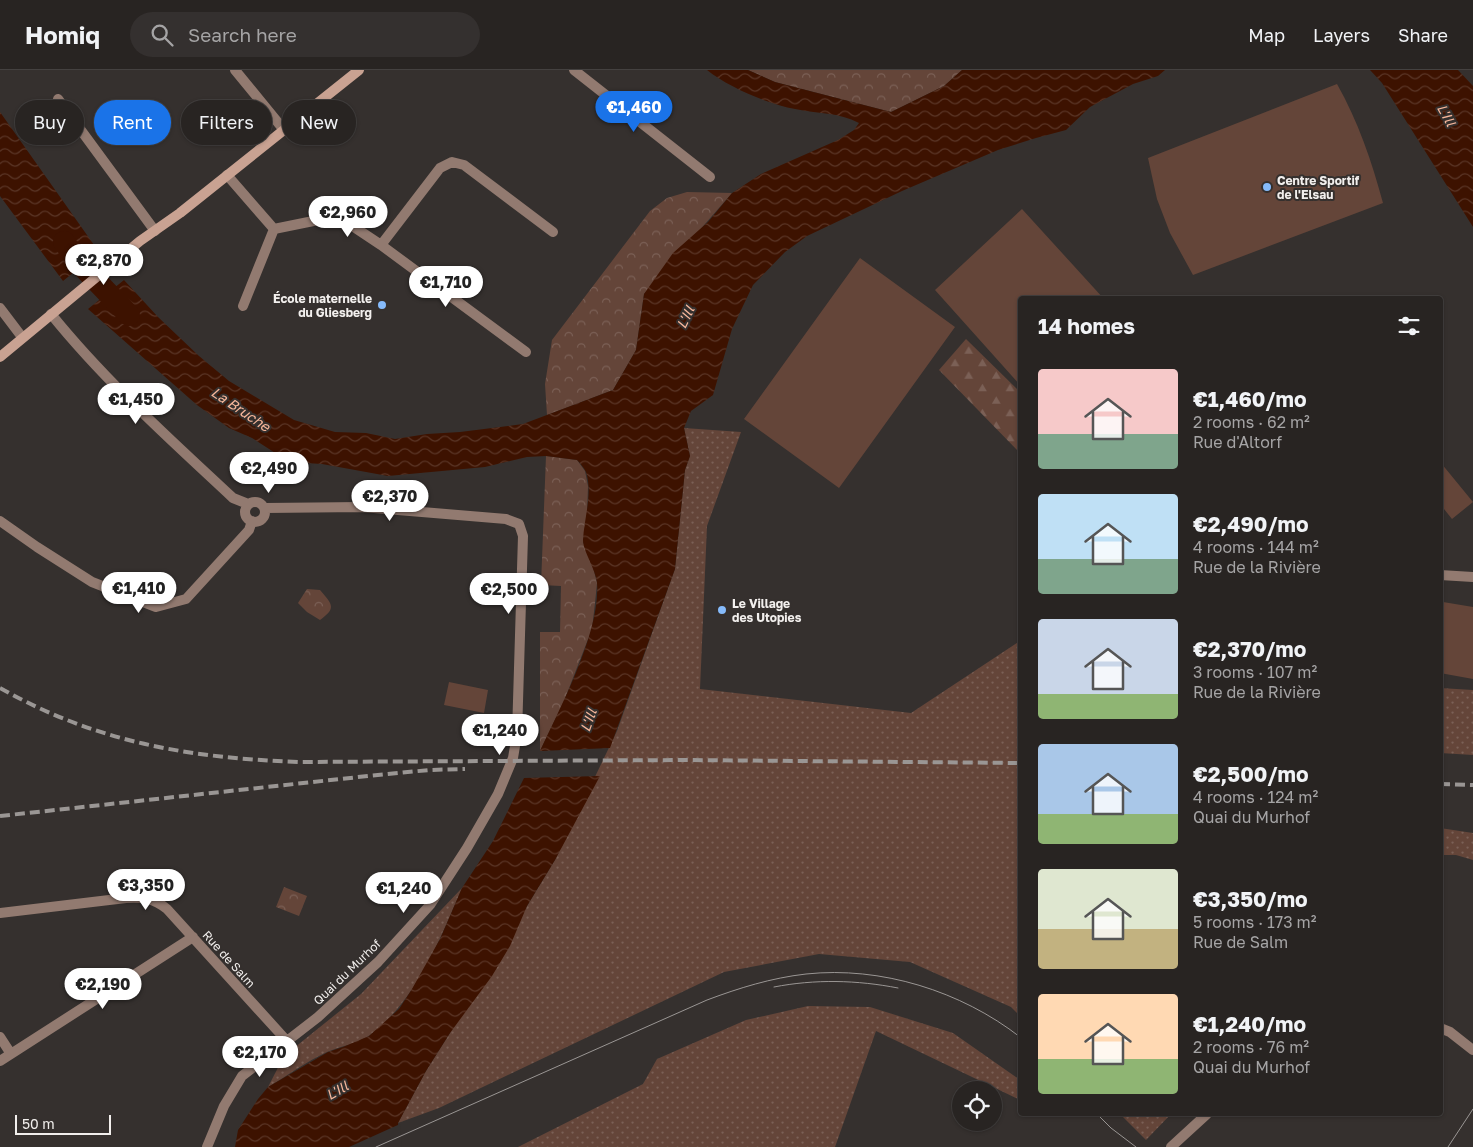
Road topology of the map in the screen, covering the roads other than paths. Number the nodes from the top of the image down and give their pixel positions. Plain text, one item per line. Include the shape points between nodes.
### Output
1 (235, 70) edge
2 (359, 70) edge
3 (574, 70) edge
4 (58, 99) dead end
5 (322, 100) edge
6 (282, 128) edge
7 (282, 132) edge
8 (227, 175) junction
9 (710, 177) dead end
10 (274, 229) junction
11 (155, 231) junction
12 (553, 232) dead end
13 (381, 244) junction
14 (243, 306) dead end
15 (0, 308) edge
16 (51, 314) junction
17 (22, 338) junction
18 (526, 352) dead end
19 (0, 357) edge
20 (248, 504) junction
21 (265, 508) junction
22 (0, 521) edge
23 (252, 521) junction
24 (1443, 575) edge
25 (1473, 577) edge
26 (0, 913) edge
27 (193, 937) junction
28 (1443, 1029) edge
29 (0, 1037) edge
30 (286, 1040) junction
31 (1473, 1050) edge
32 (11, 1054) junction
33 (0, 1061) edge
34 (1205, 1116) edge
35 (207, 1147) edge
36 (1171, 1147) edge

1 - 6 street
2 - 5 main road
3 - 9 street
4 - 11 street
7 - 8 main road
8 - 10 street
8 - 11 main road
10 - 13 street via 333,217 342,219
10 - 14 street
11 - 16 main road
12 - 13 street via 464,165 452,162 440,168
13 - 18 street
15 - 17 street
16 - 17 main road
16 - 20 street via 76,345 148,418 233,498
17 - 19 main road
20 - 21 street via 257,502
20 - 23 street via 245,514
21 - 23 street via 261,520
21 - 30 street, Quai du Murhof via 369,508 506,518 519,524 523,536 518,728 513,758 502,786 430,905 378,962
22 - 23 street via 92,582 156,607 186,600 249,530
24 - 25 street
26 - 27 street, Rue de Salm via 140,897 162,905
27 - 30 street, Rue de Salm
27 - 32 street
28 - 31 street
29 - 32 street
30 - 35 street, Quai du Murhof via 242,1076 224,1106
32 - 33 street
34 - 36 street

